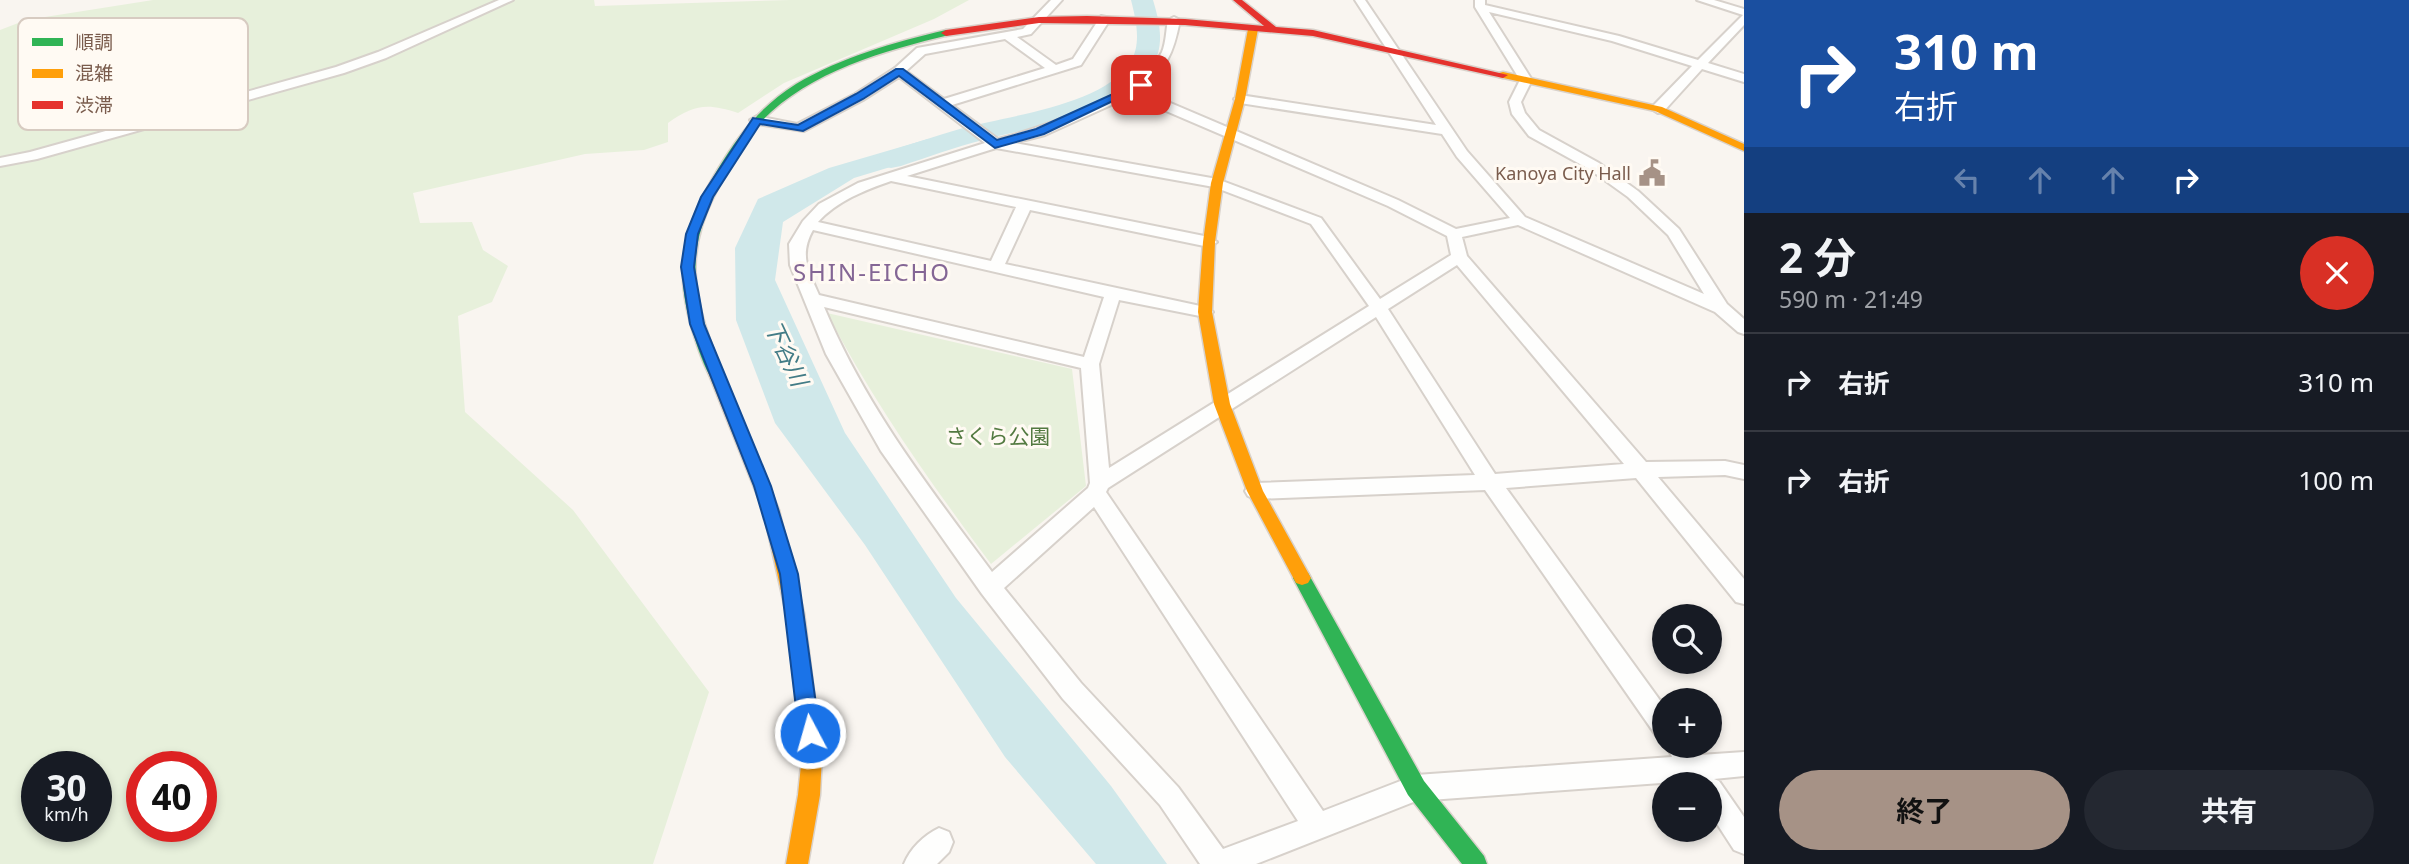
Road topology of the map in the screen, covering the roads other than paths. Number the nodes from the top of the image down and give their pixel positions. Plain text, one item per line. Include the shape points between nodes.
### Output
1 (508, 0) edge
2 (1057, 0) edge
3 (1237, 0) edge
4 (1360, 0) edge
5 (1702, 0) edge
6 (1480, 3) edge
7 (1744, 12) edge
8 (1105, 18) junction
9 (1744, 18) edge
10 (1167, 20) junction
11 (1039, 21) junction
12 (1272, 28) junction
13 (1253, 29) junction
14 (1007, 35) junction
15 (1392, 50) junction
16 (1701, 65) junction
17 (1054, 69) junction
18 (900, 71) junction
19 (1744, 78) edge
20 (1526, 80) junction
21 (1131, 91) junction
22 (248, 96) edge
23 (1240, 99) junction
24 (942, 104) junction
25 (1658, 109) junction
26 (757, 120) junction
27 (125, 130) edge
28 (1230, 131) junction
29 (1448, 131) junction
30 (995, 144) junction
31 (1744, 148) edge
32 (0, 162) edge
33 (891, 177) junction
34 (1217, 183) junction
35 (1025, 204) junction
36 (1520, 220) junction
37 (808, 224) junction
38 (1454, 234) junction
39 (1209, 242) junction
40 (1459, 257) junction
41 (996, 267) junction
42 (1113, 294) junction
43 (812, 299) junction
44 (1721, 308) junction
45 (1379, 309) junction
46 (1205, 312) junction
47 (1744, 328) edge
48 (1090, 364) junction
49 (1222, 404) junction
50 (1641, 470) junction
51 (1744, 472) edge
52 (1490, 482) junction
53 (1098, 488) junction
54 (1255, 491) junction
55 (990, 587) junction
56 (1744, 596) edge
57 (1652, 709) edge
58 (1744, 764) edge
59 (1722, 773) edge
60 (1652, 782) edge
61 (1416, 788) junction
62 (1722, 808) edge
63 (1318, 827) junction
64 (1744, 840) edge
65 (939, 842) dead end
66 (797, 864) edge
67 (918, 864) edge
68 (1219, 864) edge
69 (1476, 864) edge

1 - 22 street via 382,55
2 - 11 street
3 - 12 street
4 - 15 street
5 - 7 street
6 - 16 street
6 - 20 street
8 - 10 street
8 - 11 street
8 - 17 street via 1077,62
9 - 16 street
10 - 13 street
10 - 21 street via 1168,51 1155,71
11 - 14 street via 1027,32
11 - 26 street via 942,32 894,46 816,79
12 - 13 street
12 - 15 street
13 - 23 street
14 - 17 street
14 - 18 street via 921,51
15 - 20 street
15 - 29 street
16 - 19 street
16 - 25 street
17 - 24 street
18 - 24 street
18 - 26 street via 799,128
20 - 25 street
20 - 44 street via 1515,102 1534,133 1594,166 1650,209 1674,232
21 - 28 street
21 - 30 street via 1040,132
23 - 28 street
23 - 29 street
24 - 30 street
25 - 31 street
26 - 66 street via 707,197 692,234 688,267 697,324 762,486 789,574 812,757
27 - 32 street
28 - 34 street
28 - 38 street
29 - 36 street via 1481,179
30 - 33 street
30 - 34 street
33 - 35 street
33 - 37 street via 824,207
34 - 39 street
34 - 45 street via 1316,221
35 - 39 street
35 - 41 street
36 - 38 street
36 - 44 street
37 - 41 street
37 - 43 street via 797,244 798,265
38 - 40 street
39 - 46 street
40 - 45 street
40 - 50 street
41 - 42 street
42 - 46 street
42 - 48 street
43 - 48 street
43 - 55 street via 835,354 888,446
44 - 47 street
45 - 49 street
45 - 52 street
46 - 49 street
48 - 53 street
49 - 53 street
49 - 54 street
50 - 51 street via 1726,468
50 - 52 street
50 - 56 street
52 - 54 street
52 - 57 street
53 - 55 street
53 - 63 street
54 - 61 street
55 - 68 street via 1072,691 1168,796
58 - 59 street
60 - 61 street
61 - 63 street
61 - 69 street
62 - 64 street
63 - 68 street
65 - 67 street

